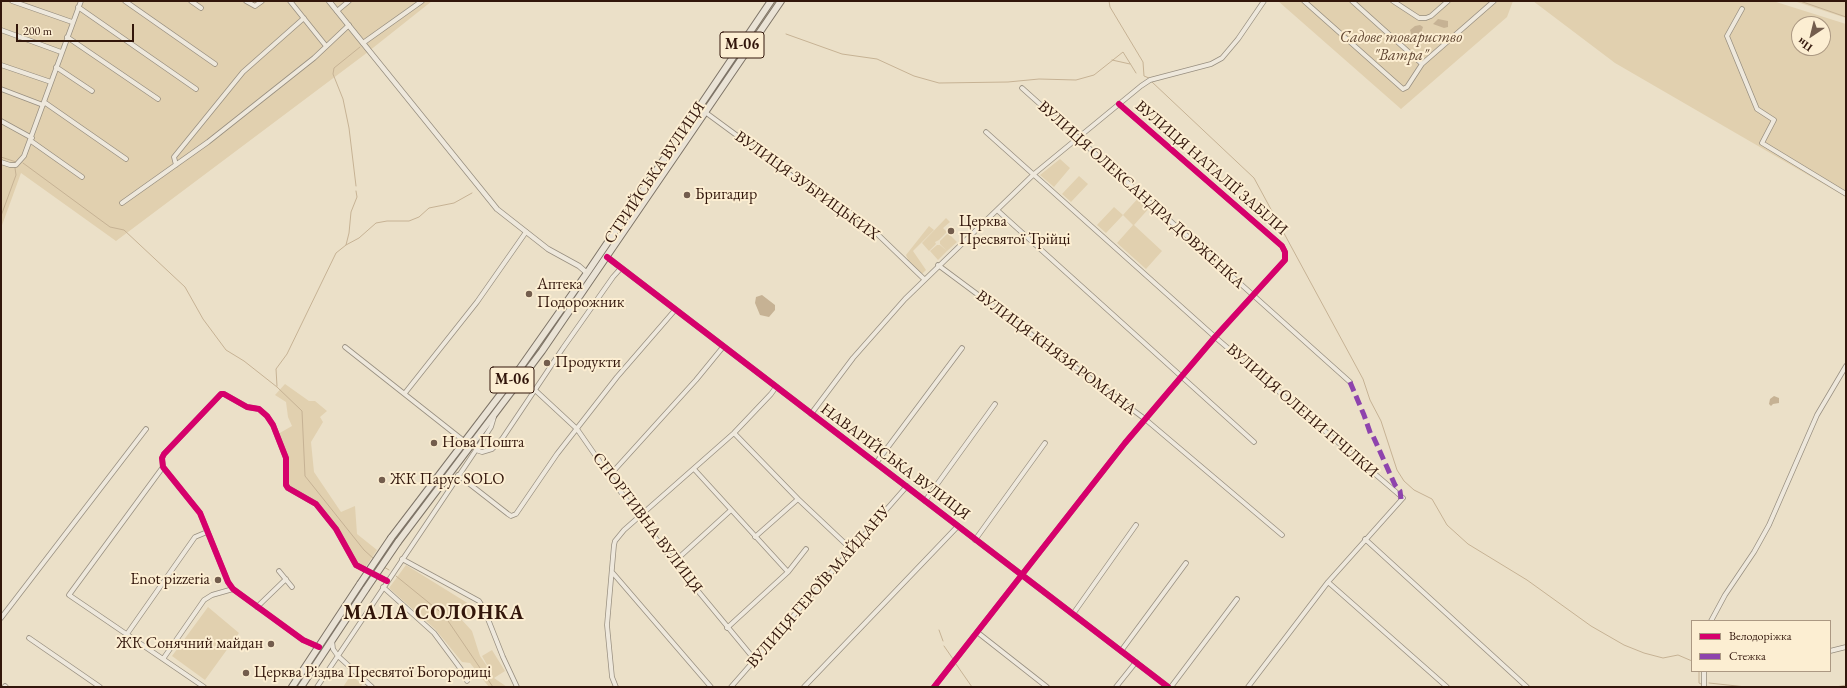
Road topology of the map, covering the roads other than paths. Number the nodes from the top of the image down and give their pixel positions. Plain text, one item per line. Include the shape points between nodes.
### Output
1 (12, 1) edge
2 (81, 1) edge
3 (125, 1) edge
4 (191, 1) edge
5 (246, 1) edge
6 (262, 1) edge
7 (290, 1) edge
8 (329, 1) edge
9 (349, 1) edge
10 (422, 1) edge
11 (771, 1) edge
12 (781, 1) edge
13 (1264, 1) edge
14 (1304, 1) edge
15 (1352, 1) edge
16 (1393, 1) edge
17 (1448, 1) edge
18 (1494, 1) edge
19 (78, 7) junction
20 (201, 8) dead end
21 (1742, 9) dead end
22 (338, 11) junction
23 (304, 18) junction
24 (72, 22) junction
25 (348, 25) junction
26 (1, 30) edge
27 (67, 37) junction
28 (363, 43) junction
29 (326, 46) junction
30 (61, 52) junction
31 (215, 64) dead end
32 (1422, 64) junction
33 (1, 65) edge
34 (56, 67) junction
35 (51, 82) junction
36 (1022, 88) dead end
37 (1, 89) edge
38 (196, 89) dead end
39 (92, 91) dead end
40 (158, 99) dead end
41 (44, 104) junction
42 (1119, 104) junction
43 (705, 112) junction
44 (1, 121) edge
45 (986, 132) dead end
46 (31, 139) junction
47 (1078, 139) junction
48 (126, 159) dead end
49 (1, 162) edge
50 (176, 165) junction
51 (1034, 174) junction
52 (82, 177) dead end
53 (1846, 194) edge
54 (122, 203) dead end
55 (997, 210) junction
56 (526, 232) junction
57 (606, 257) junction
58 (938, 265) junction
59 (621, 268) junction
60 (587, 273) junction
61 (924, 279) junction
62 (1253, 296) junction
63 (675, 310) junction
64 (1215, 337) junction
65 (345, 347) dead end
66 (723, 347) junction
67 (962, 348) dead end
68 (1846, 366) edge
69 (1181, 377) junction
70 (1350, 382) dead end
71 (776, 387) junction
72 (535, 390) junction
73 (405, 393) junction
74 (995, 404) dead end
75 (496, 412) junction
76 (811, 414) junction
77 (1145, 419) junction
78 (146, 429) dead end
79 (577, 429) junction
80 (734, 433) junction
81 (464, 441) junction
82 (1254, 442) dead end
83 (1045, 443) dead end
84 (476, 450) junction
85 (876, 463) junction
86 (162, 467) junction
87 (694, 469) junction
88 (458, 474) junction
89 (610, 475) junction
90 (907, 486) junction
91 (798, 499) junction
92 (925, 501) junction
93 (732, 510) junction
94 (640, 516) junction
95 (1136, 525) dead end
96 (958, 526) junction
97 (207, 532) junction
98 (1282, 535) dead end
99 (756, 537) junction
100 (1365, 539) junction
101 (975, 540) junction
102 (806, 549) dead end
103 (851, 549) junction
104 (402, 559) junction
105 (674, 562) junction
106 (1186, 563) dead end
107 (279, 571) dead end
108 (612, 572) junction
109 (788, 572) junction
110 (1023, 576) junction
111 (286, 579) junction
112 (387, 581) junction
113 (1328, 582) junction
114 (292, 587) dead end
115 (383, 587) junction
116 (233, 589) junction
117 (1237, 599) dead end
118 (257, 607) junction
119 (1073, 614) junction
120 (1, 618) edge
121 (1712, 620) edge
122 (727, 628) junction
123 (977, 632) junction
124 (127, 634) junction
125 (29, 638) dead end
126 (332, 639) junction
127 (319, 647) junction
128 (1846, 647) edge
129 (333, 649) junction
130 (1121, 651) junction
131 (1831, 651) edge
132 (324, 652) junction
133 (338, 656) junction
134 (163, 659) junction
135 (755, 660) junction
136 (1136, 662) junction
137 (1704, 672) edge
138 (467, 681) dead end
139 (734, 686) edge
140 (100, 687) edge
141 (204, 687) edge
142 (292, 687) edge
143 (301, 687) edge
144 (317, 687) edge
145 (372, 687) edge
146 (517, 687) edge
147 (616, 687) edge
148 (711, 687) edge
149 (804, 687) edge
150 (934, 687) edge
151 (1047, 687) edge
152 (1116, 687) edge
153 (1170, 687) edge
154 (1248, 687) edge
155 (1447, 687) edge
156 (1527, 687) edge
157 (1704, 687) edge

1 - 24 street
2 - 19 street
3 - 31 street
4 - 20 street
5 - 6 street via 255,6
7 - 23 street
8 - 22 street
9 - 22 street
10 - 28 street
11 - 60 highway, СТРИЙСЬКА ВУЛИЦЯ / М-06
12 - 43 highway, СТРИЙСЬКА ВУЛИЦЯ / М-06
13 - 42 street via 1222,58 1211,64 1150,80
14 - 32 street via 1401,88 1407,87
15 - 32 street
16 - 17 street via 1419,18 1431,16
18 - 32 street
19 - 24 street
19 - 38 street
21 - 53 street via 1728,36 1757,110 1774,120 1762,143
22 - 25 street
23 - 29 street
23 - 50 street via 243,72 174,156
24 - 27 street
25 - 28 street
25 - 29 street
26 - 30 street
27 - 30 street
27 - 40 street
28 - 56 street via 497,209
29 - 50 street
30 - 34 street
33 - 35 street
34 - 35 street
34 - 39 street
35 - 41 street
36 - 47 street, ВУЛИЦЯ ОЛЕКСАНДРА ДОВЖЕНКА
37 - 41 street
41 - 46 street
41 - 48 street
42 - 47 street
42 - 62 street, ВУЛИЦЯ НАТАЛІЇ ЗАБІЛИ via 1282,246 1285,260
43 - 57 highway, СТРИЙСЬКА ВУЛИЦЯ / М-06
43 - 61 street, ВУЛИЦЯ ЗУБРИЦЬКИХ via 792,176 805,180 870,227
44 - 46 street
45 - 51 street, ВУЛИЦЯ ОЛЕНИ ПЧІЛКИ
46 - 49 street via 19,164
46 - 52 street
47 - 51 street
47 - 62 street, ВУЛИЦЯ ОЛЕКСАНДРА ДОВЖЕНКА
50 - 54 street
51 - 55 street
51 - 64 street, ВУЛИЦЯ ОЛЕНИ ПЧІЛКИ
55 - 58 street
55 - 69 street
56 - 60 street
56 - 73 street via 477,302
57 - 59 street, НАВАРІЙСЬКА ВУЛИЦЯ
57 - 75 highway, СТРИЙСЬКА ВУЛИЦЯ / М-06 via 542,351
58 - 61 street
58 - 77 street, ВУЛИЦЯ КНЯЗЯ РОМАНА
59 - 63 street, НАВАРІЙСЬКА ВУЛИЦЯ
59 - 72 street
60 - 81 highway, СТРИЙСЬКА ВУЛИЦЯ / М-06 via 513,378
61 - 76 street via 853,358
62 - 64 street
62 - 70 street, ВУЛИЦЯ ОЛЕКСАНДРА ДОВЖЕНКА
63 - 66 street, НАВАРІЙСЬКА ВУЛИЦЯ
63 - 79 street via 617,377
64 - 69 street
64 - 100 street, ВУЛИЦЯ ОЛЕНИ ПЧІЛКИ via 1402,498
65 - 73 street
66 - 71 street, НАВАРІЙСЬКА ВУЛИЦЯ
66 - 89 street
67 - 85 street
68 - 121 street via 1817,415 1769,525
69 - 77 street
69 - 82 street
71 - 76 street, НАВАРІЙСЬКА ВУЛИЦЯ
71 - 80 street
72 - 79 street, СПОРТИВНА ВУЛИЦЯ
72 - 84 street via 498,444 482,452
73 - 81 street
74 - 92 street
75 - 84 street via 491,427
75 - 126 highway, СТРИЙСЬКА ВУЛИЦЯ / М-06, bridge via 398,542
76 - 85 street, НАВАРІЙСЬКА ВУЛИЦЯ
77 - 98 street, ВУЛИЦЯ КНЯЗЯ РОМАНА
77 - 110 street
78 - 120 street
79 - 88 street via 514,515 508,514
79 - 89 street, СПОРТИВНА ВУЛИЦЯ
80 - 87 street
80 - 91 street
81 - 127 highway, СТРИЙСЬКА ВУЛИЦЯ / М-06, bridge via 391,538
83 - 101 street
84 - 88 street
85 - 90 street, НАВАРІЙСЬКА ВУЛИЦЯ
86 - 97 street via 200,513
86 - 112 street via 164,454 221,394 259,409 273,425 286,458 288,488 316,504 336,529 356,566
86 - 124 street via 69,595
87 - 93 street
87 - 94 street
88 - 104 street
89 - 94 street, СПОРТИВНА ВУЛИЦЯ
90 - 92 street, НАВАРІЙСЬКА ВУЛИЦЯ
90 - 103 street, ВУЛИЦЯ ГЕРОЇВ МАЙДАНУ
91 - 99 street
91 - 103 street
92 - 96 street, НАВАРІЙСЬКА ВУЛИЦЯ
93 - 99 street
93 - 105 street
94 - 105 street, СПОРТИВНА ВУЛИЦЯ
94 - 108 street via 615,541
95 - 119 street
96 - 101 street, НАВАРІЙСЬКА ВУЛИЦЯ
96 - 149 street
97 - 116 street
97 - 124 street via 195,538
99 - 109 street
100 - 113 street
100 - 156 street
101 - 110 street, НАВАРІЙСЬКА ВУЛИЦЯ
102 - 109 street
103 - 135 street, ВУЛИЦЯ ГЕРОЇВ МАЙДАНУ
104 - 112 street
104 - 146 street via 479,601
105 - 122 street, СПОРТИВНА ВУЛИЦЯ
106 - 130 street
107 - 111 street
108 - 147 street via 607,625 612,677
108 - 148 street
109 - 122 street
110 - 119 street, НАВАРІЙСЬКА ВУЛИЦЯ
110 - 123 street
111 - 114 street
111 - 118 street
112 - 115 street
113 - 154 street
113 - 155 street
115 - 133 street
115 - 138 street via 434,633
116 - 118 street
116 - 134 street via 204,600
117 - 153 street
118 - 127 street via 303,640
119 - 130 street, НАВАРІЙСЬКА ВУЛИЦЯ
122 - 135 street, СПОРТИВНА ВУЛИЦЯ
123 - 150 street
123 - 151 street
124 - 134 street
125 - 140 street
126 - 129 street
126 - 132 highway, СТРИЙСЬКА ВУЛИЦЯ / М-06
127 - 142 highway, СТРИЙСЬКА ВУЛИЦЯ / М-06
128 - 131 street
129 - 132 street
129 - 133 street
130 - 136 street, НАВАРІЙСЬКА ВУЛИЦЯ
132 - 143 highway, СТРИЙСЬКА ВУЛИЦЯ / М-06
133 - 144 street
133 - 145 street
134 - 141 street
135 - 139 street, ВУЛИЦЯ ГЕРОЇВ МАЙДАНУ
136 - 152 street
136 - 153 street, НАВАРІЙСЬКА ВУЛИЦЯ
137 - 157 street

